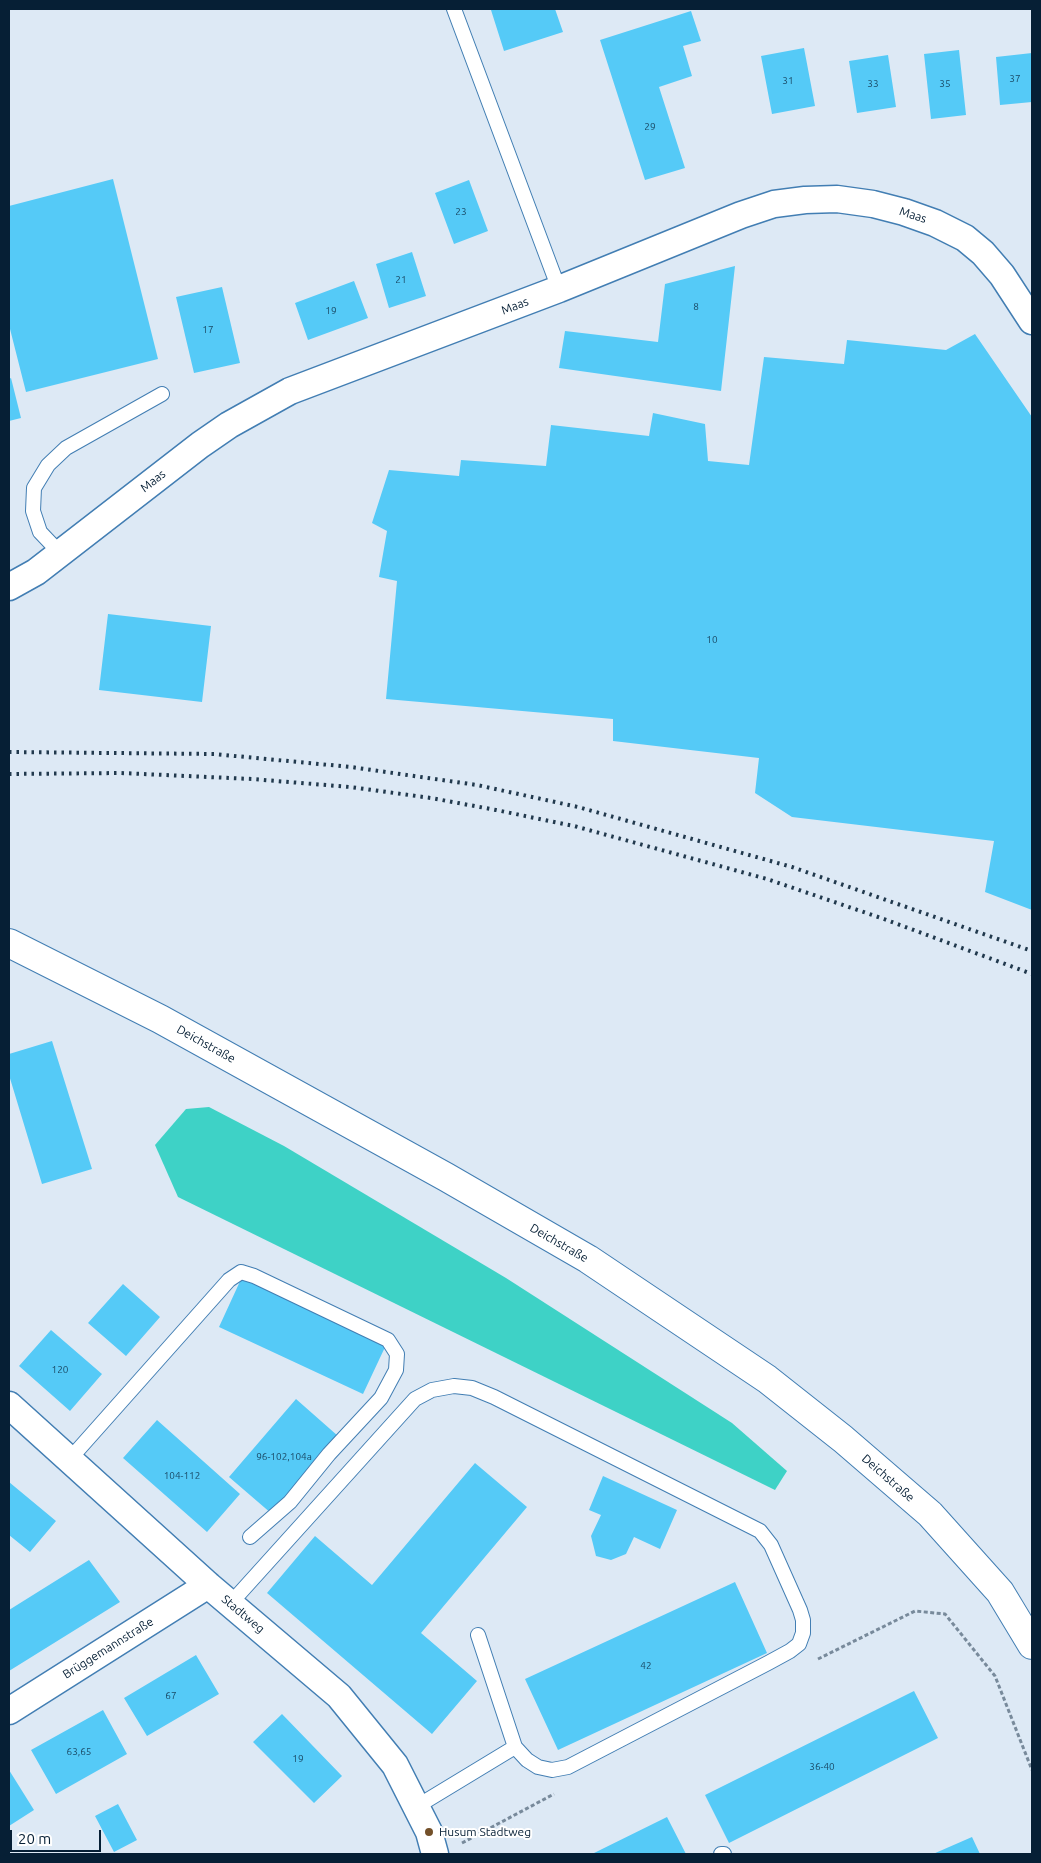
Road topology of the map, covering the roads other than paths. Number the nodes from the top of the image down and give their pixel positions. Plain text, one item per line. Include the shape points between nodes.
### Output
1 (454, 9) edge
2 (559, 289) junction
3 (1032, 321) edge
4 (162, 394) dead end
5 (60, 553) junction
6 (9, 587) edge
7 (9, 942) edge
8 (9, 1405) edge
9 (69, 1460) junction
10 (250, 1537) dead end
11 (208, 1585) junction
12 (230, 1604) junction
13 (478, 1635) dead end
14 (1032, 1645) edge
15 (9, 1711) edge
16 (515, 1747) junction
17 (416, 1807) junction
18 (447, 1850) edge

1 - 2 lane
2 - 3 street, Maas via 774,204 837,199 904,212 965,238 1002,275
2 - 5 street, Maas via 290,391 200,445
4 - 5 lane via 66,448 48,465 34,488 33,511 40,532
5 - 6 street, Maas
7 - 14 main road, Deichstraße via 160,1019 446,1177 588,1259 767,1379 930,1514 1000,1592
8 - 9 street, Stadtweg
9 - 10 lane via 229,1280 241,1272 254,1276 388,1340 397,1354 396,1370 381,1398 290,1502
9 - 11 street, Stadtweg
11 - 12 street, Stadtweg
11 - 15 street, Brüggemannstraße
12 - 16 lane via 415,1399 432,1390 454,1386 472,1388 494,1397 760,1531 771,1545 800,1610 803,1633 799,1644 568,1766 552,1770 538,1767
12 - 17 street, Stadtweg via 339,1696 395,1765
13 - 16 lane
16 - 17 lane
17 - 18 street, Stadtweg via 429,1832

